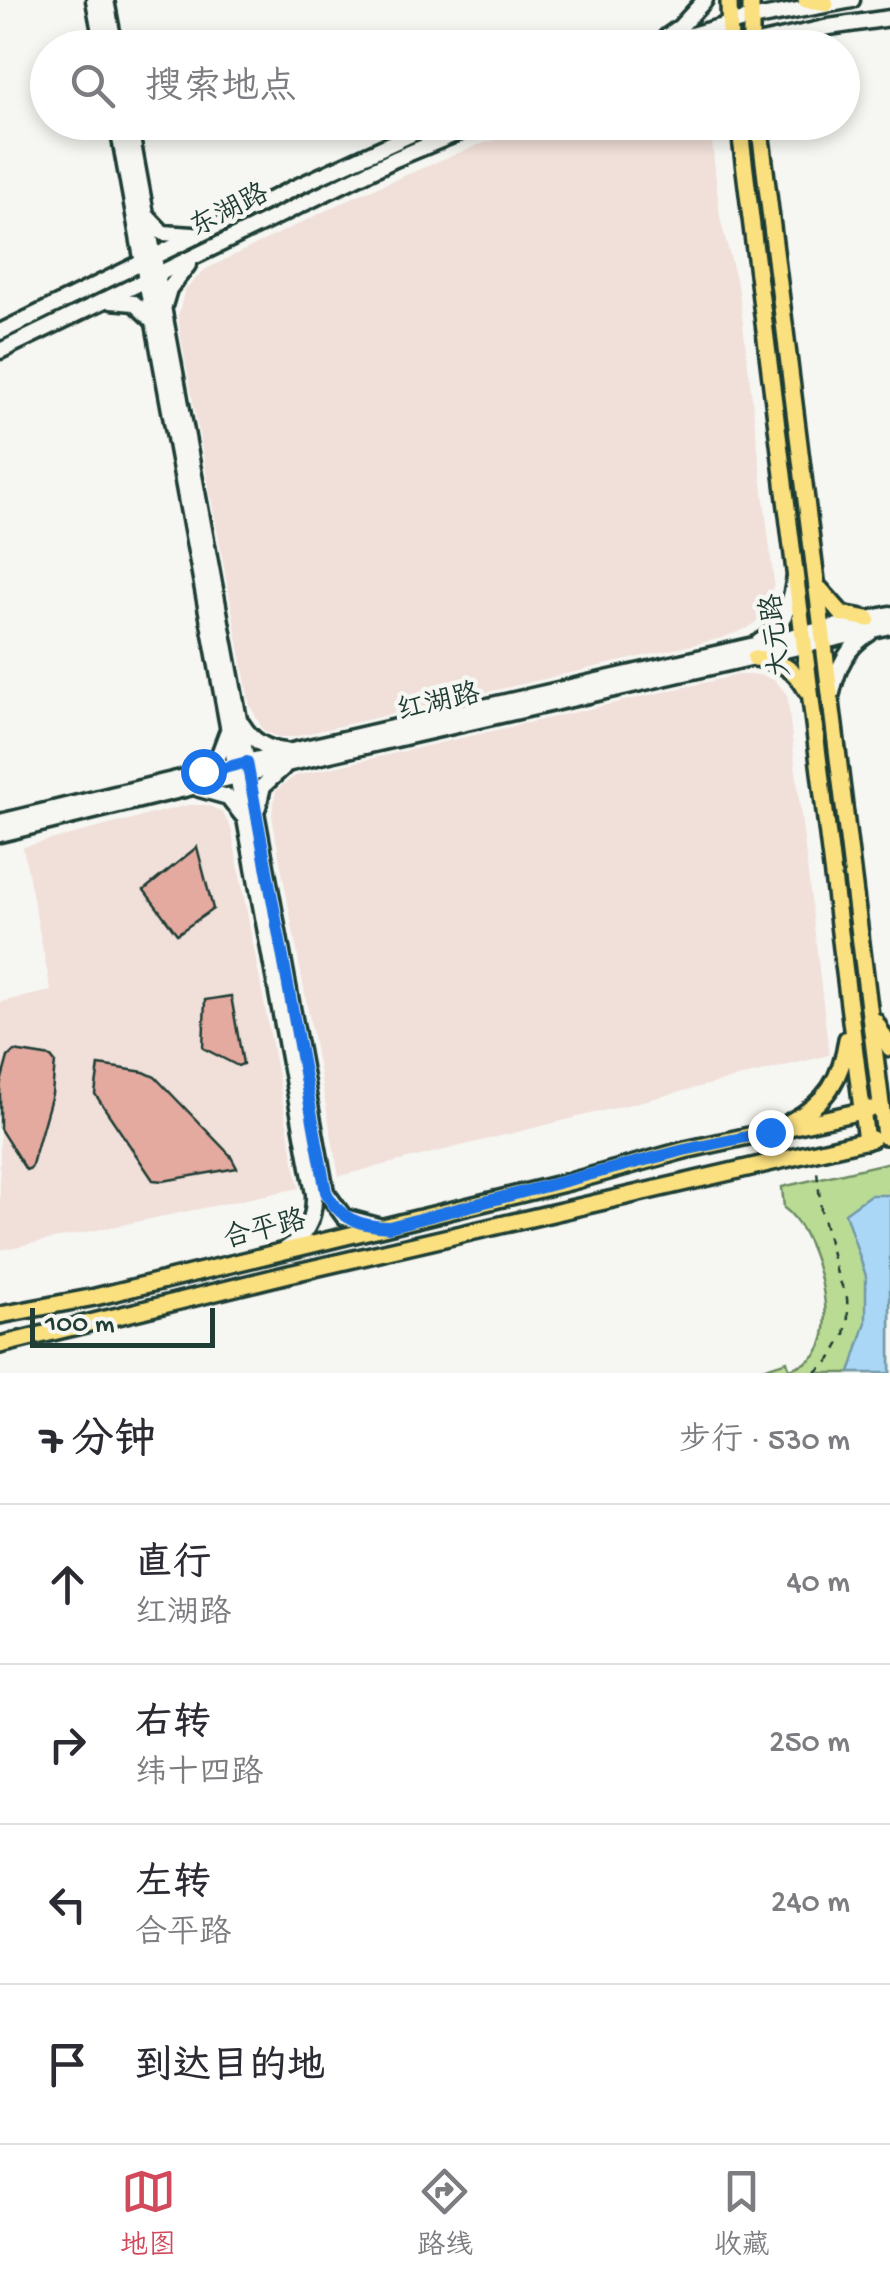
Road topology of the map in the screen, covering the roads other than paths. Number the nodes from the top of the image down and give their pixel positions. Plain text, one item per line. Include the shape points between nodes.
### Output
1 (94, 0) edge
2 (106, 0) edge
3 (704, 0) edge
4 (730, 0) edge
5 (752, 0) edge
6 (806, 0) edge
7 (840, 2) edge
8 (890, 18) edge
9 (751, 19) junction
10 (729, 24) junction
11 (844, 24) junction
12 (100, 30) edge
13 (112, 30) edge
14 (676, 30) edge
15 (709, 30) edge
16 (732, 30) edge
17 (747, 30) edge
18 (814, 30) edge
19 (121, 140) edge
20 (131, 140) edge
21 (398, 140) edge
22 (441, 140) edge
23 (740, 140) edge
24 (762, 140) edge
25 (140, 215) junction
26 (204, 233) junction
27 (199, 256) junction
28 (148, 260) junction
29 (112, 278) junction
30 (151, 278) junction
31 (100, 303) junction
32 (159, 320) junction
33 (0, 332) edge
34 (0, 351) edge
35 (795, 570) junction
36 (814, 573) junction
37 (890, 614) edge
38 (879, 624) edge
39 (822, 636) junction
40 (804, 640) junction
41 (753, 652) junction
42 (810, 699) junction
43 (831, 703) junction
44 (233, 717) junction
45 (294, 757) junction
46 (242, 769) junction
47 (194, 776) junction
48 (183, 790) junction
49 (252, 819) junction
50 (0, 822) edge
51 (0, 834) edge
52 (869, 1006) junction
53 (850, 1010) junction
54 (890, 1048) edge
55 (886, 1106) edge
56 (862, 1111) junction
57 (770, 1132) junction
58 (888, 1136) edge
59 (866, 1141) junction
60 (389, 1227) junction
61 (278, 1254) junction
62 (0, 1315) edge
63 (0, 1345) edge

1 - 12 main road
2 - 13 main road
3 - 14 main road
4 - 10 main road
5 - 9 main road
6 - 7 main road
7 - 9 main road
7 - 11 main road via 832,13
8 - 11 main road
9 - 10 main road
9 - 17 main road
10 - 15 main road
10 - 16 main road
11 - 18 main road
19 - 25 main road
20 - 25 main road
21 - 26 main road, 东湖路
22 - 27 main road, 东湖路
23 - 35 main road, 大元路
24 - 36 main road, 大元路
25 - 26 main road via 163,232
25 - 28 main road
25 - 29 main road via 131,251
26 - 28 main road, 东湖路
27 - 30 main road, 东湖路
27 - 32 main road via 169,289
28 - 29 main road, 东湖路
28 - 30 main road
29 - 33 main road, 东湖路
30 - 31 main road, 东湖路
30 - 32 main road
31 - 32 main road via 134,303
31 - 34 main road, 东湖路
32 - 44 main road
35 - 40 main road, 大元路
35 - 41 main road via 786,614
36 - 38 main road via 833,607
36 - 39 main road, 大元路
37 - 38 main road, 红湖路
38 - 39 main road, 红湖路
38 - 43 main road via 847,652
39 - 40 main road, 红湖路
39 - 43 main road, 大元路
40 - 41 main road, 红湖路
40 - 42 main road, 大元路
41 - 42 main road via 793,670
41 - 45 main road, 红湖路
42 - 53 main road, 大元路
43 - 52 main road, 大元路
44 - 45 main road via 259,743
44 - 46 main road
44 - 47 main road via 218,757
45 - 46 main road, 红湖路
45 - 49 main road via 263,786
46 - 47 main road, 红湖路
46 - 48 main road, 红湖路
46 - 49 main road
47 - 50 main road, 红湖路
48 - 49 main road via 219,792
48 - 51 main road, 红湖路
49 - 60 main road via 326,1192 344,1216
49 - 61 main road via 315,1207 307,1229
52 - 54 main road
52 - 55 main road, 大元路
53 - 56 main road, 大元路
53 - 57 main road via 838,1079 812,1109
55 - 56 main road, 合平路
55 - 58 main road, 大元路
56 - 57 main road, 合平路
56 - 59 main road, 大元路
57 - 60 main road, 合平路
58 - 59 main road, 合平路
59 - 63 main road, 合平路
60 - 61 main road, 合平路
61 - 62 main road, 合平路

